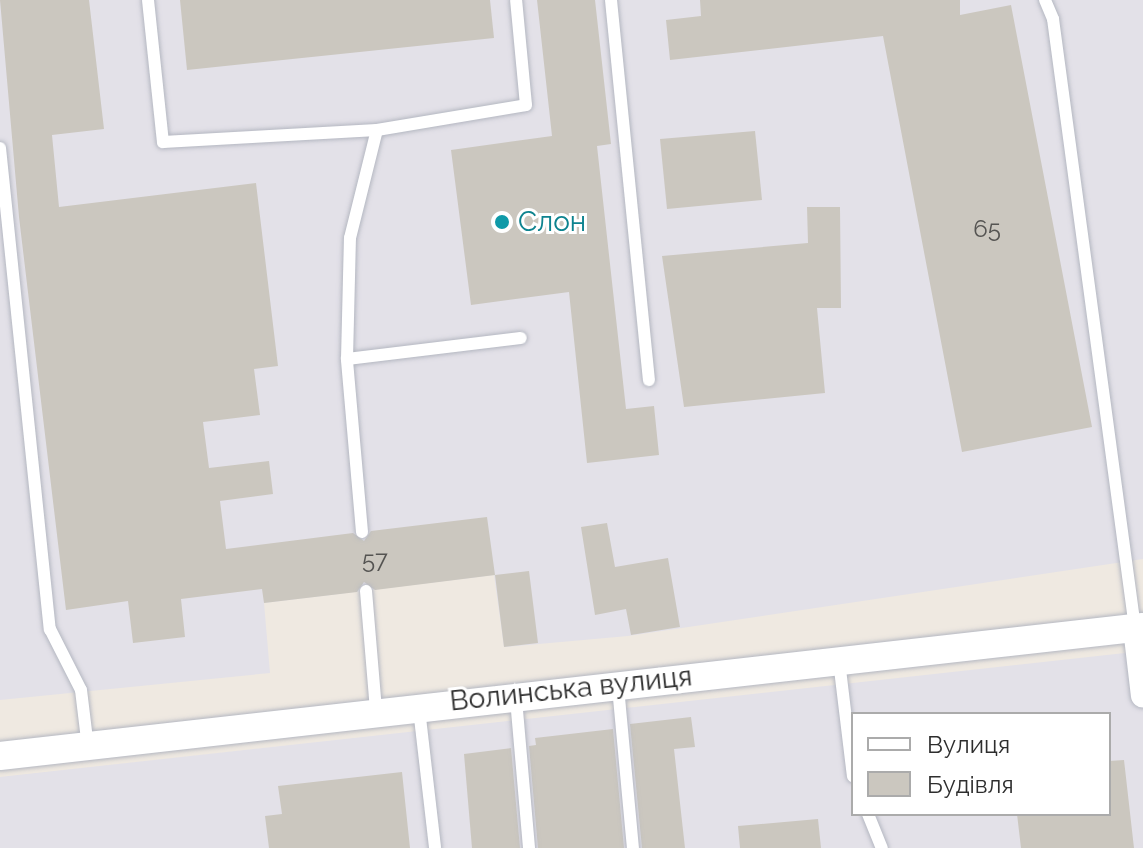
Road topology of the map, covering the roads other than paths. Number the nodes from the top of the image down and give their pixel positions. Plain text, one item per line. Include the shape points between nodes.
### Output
1 (148, 0) edge
2 (516, 0) edge
3 (611, 0) edge
4 (1045, 0) edge
5 (377, 130) junction
6 (0, 148) edge
7 (521, 338) dead end
8 (347, 359) junction
9 (649, 380) dead end
10 (362, 532) dead end
11 (366, 591) dead end
12 (1139, 627) edge
13 (838, 660) junction
14 (617, 684) junction
15 (516, 696) junction
16 (1143, 696) edge
17 (419, 706) junction
18 (376, 711) junction
19 (88, 748) junction
20 (0, 756) edge
21 (851, 761) edge
22 (869, 816) edge
23 (435, 848) edge
24 (529, 848) edge
25 (633, 848) edge
26 (882, 848) edge

1 - 5 lane via 163,142
2 - 5 lane via 526,105
3 - 9 lane
4 - 12 lane via 1053,19
5 - 8 lane via 350,238
6 - 19 lane via 50,629 81,690
7 - 8 lane
8 - 10 lane
11 - 18 lane
12 - 13 street, Волинська вулиця
12 - 16 street
13 - 14 street, Волинська вулиця
13 - 21 lane
14 - 15 street, Волинська вулиця
14 - 25 lane
15 - 17 street, Волинська вулиця
15 - 24 lane
17 - 18 street, Волинська вулиця
17 - 23 lane
18 - 19 street, Волинська вулиця
19 - 20 street, Волинська вулиця
22 - 26 lane

